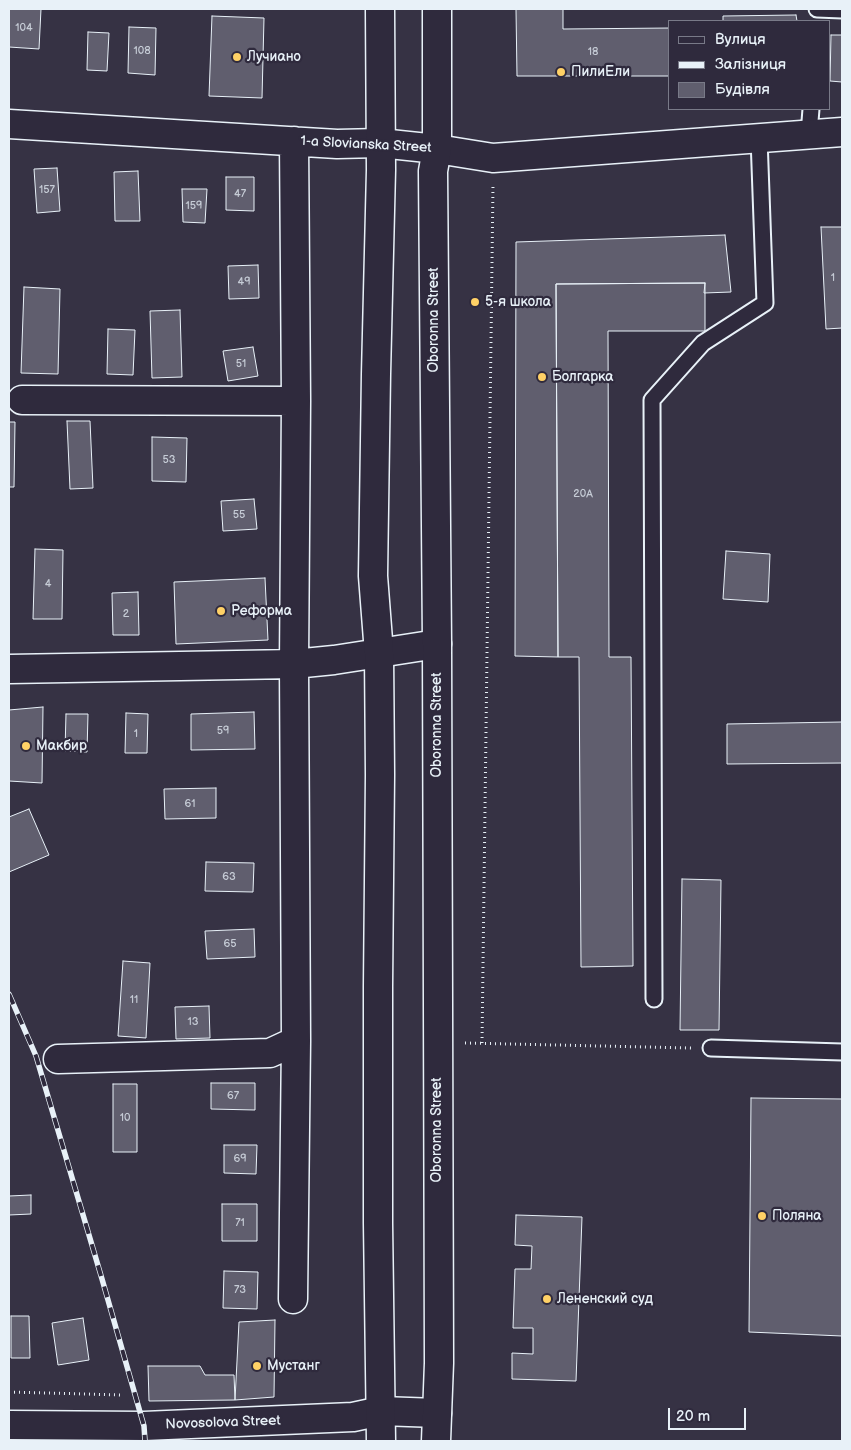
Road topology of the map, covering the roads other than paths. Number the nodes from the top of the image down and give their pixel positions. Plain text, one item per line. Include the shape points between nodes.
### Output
1 (380, 9) edge
2 (437, 9) edge
3 (817, 9) edge
4 (842, 10) edge
5 (810, 121) edge
6 (9, 124) edge
7 (842, 132) edge
8 (759, 138) junction
9 (294, 141) junction
10 (380, 143) junction
11 (437, 149) junction
12 (22, 400) dead end
13 (296, 401) junction
14 (437, 644) junction
15 (379, 653) junction
16 (294, 664) junction
17 (9, 669) edge
18 (654, 1000) dead end
19 (296, 1041) junction
20 (711, 1048) road end
21 (842, 1052) edge
22 (58, 1059) dead end
23 (293, 1299) dead end
24 (381, 1411) junction
25 (437, 1413) junction
26 (9, 1425) edge
27 (381, 1441) edge
28 (436, 1441) edge

1 - 10 street
2 - 11 street, Oboronna Street
3 - 4 lane
5 - 7 street, 1-a Slovianska Street
5 - 8 street, 1-a Slovianska Street
6 - 9 street, 1-a Slovianska Street
8 - 11 street, 1-a Slovianska Street via 493,158
8 - 18 lane via 764,303 703,343 652,400
9 - 10 street, 1-a Slovianska Street
9 - 13 street
10 - 11 street, 1-a Slovianska Street
10 - 15 street via 373,576
11 - 14 street, Oboronna Street via 433,181
12 - 13 street
13 - 16 street
14 - 15 street
14 - 25 street, Oboronna Street
15 - 16 street
15 - 24 street
16 - 17 street
16 - 19 street
19 - 22 street via 270,1053
19 - 23 street
20 - 21 lane
24 - 25 street, Novosolova Street
24 - 26 street, Novosolova Street via 353,1417 154,1425
24 - 27 street
25 - 28 street, Oboronna Street

